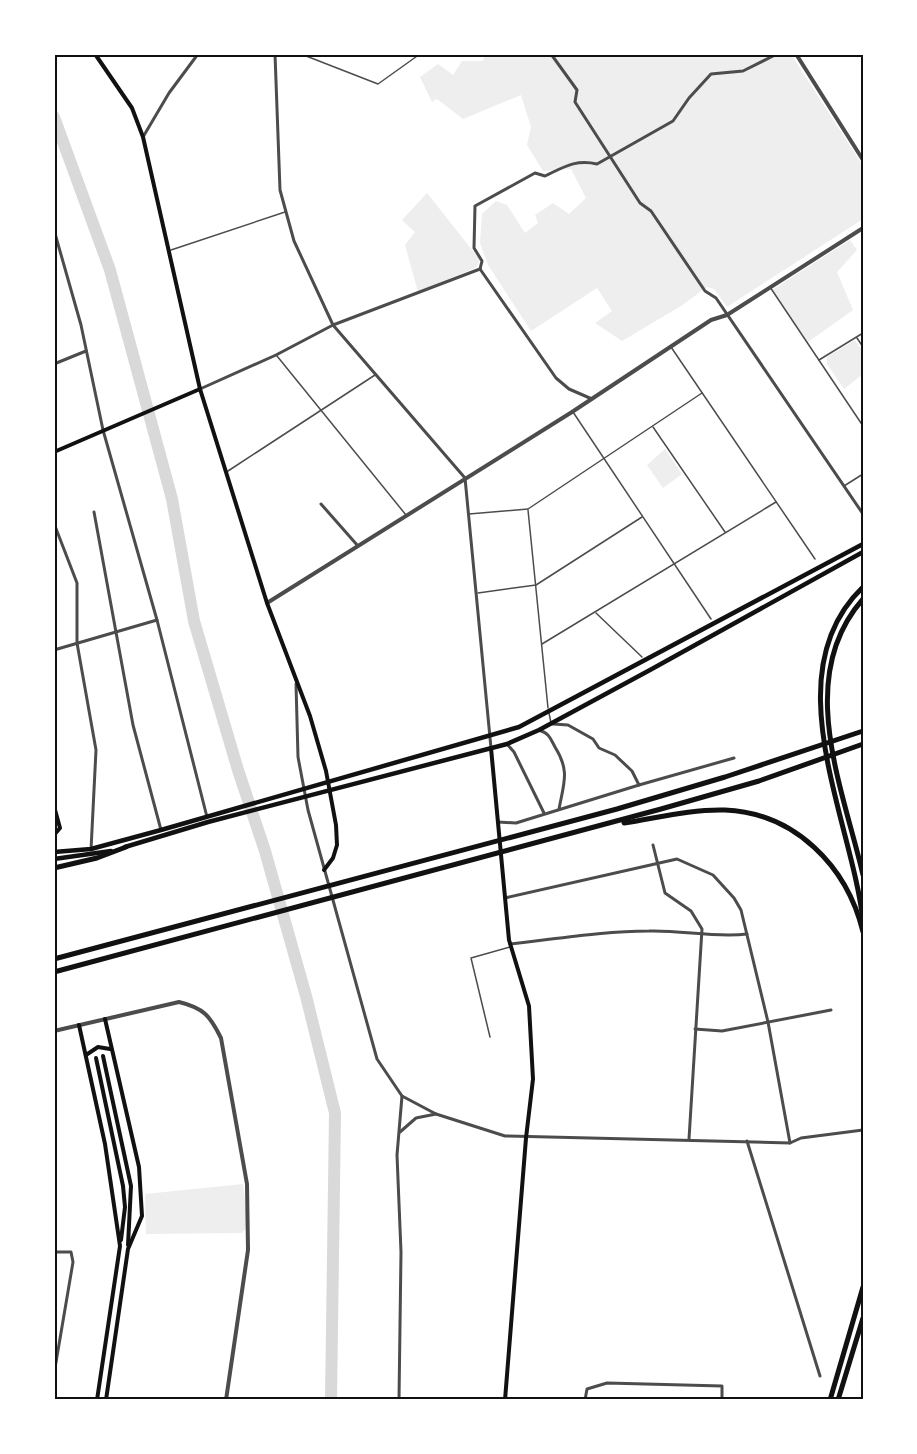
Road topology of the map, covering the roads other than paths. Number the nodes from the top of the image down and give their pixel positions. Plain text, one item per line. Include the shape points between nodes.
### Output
1 (95, 54) edge
2 (198, 54) edge
3 (275, 54) edge
4 (301, 54) edge
5 (420, 54) edge
6 (551, 54) edge
7 (777, 54) edge
8 (796, 54) edge
9 (143, 137) junction
10 (610, 156) junction
11 (863, 160) edge
12 (285, 212) junction
13 (863, 228) edge
14 (54, 230) edge
15 (170, 250) junction
16 (480, 269) junction
17 (770, 288) junction
18 (727, 315) junction
19 (333, 325) junction
20 (863, 333) edge
21 (856, 337) junction
22 (671, 347) junction
23 (863, 347) edge
24 (86, 351) junction
25 (276, 355) junction
26 (819, 360) junction
27 (54, 364) edge
28 (375, 375) junction
29 (200, 389) junction
30 (702, 393) junction
31 (592, 399) junction
32 (321, 410) junction
33 (572, 412) junction
34 (652, 426) junction
35 (863, 426) edge
36 (103, 430) junction
37 (54, 452) edge
38 (604, 459) junction
39 (225, 474) junction
40 (863, 474) edge
41 (465, 478) junction
42 (844, 486) junction
43 (776, 502) junction
44 (321, 504) dead end
45 (54, 505) edge
46 (528, 509) junction
47 (94, 512) dead end
48 (469, 514) junction
49 (863, 514) edge
50 (407, 516) junction
51 (643, 517) junction
52 (55, 526) edge
53 (726, 533) junction
54 (863, 544) edge
55 (358, 546) junction
56 (863, 552) edge
57 (815, 559) dead end
58 (675, 564) junction
59 (536, 585) junction
60 (863, 587) edge
61 (476, 593) junction
62 (863, 598) edge
63 (267, 603) junction
64 (595, 612) junction
65 (711, 619) dead end
66 (157, 620) junction
67 (116, 632) junction
68 (77, 643) junction
69 (542, 644) junction
70 (54, 650) edge
71 (642, 657) dead end
72 (296, 684) junction
73 (549, 713) junction
74 (825, 719) junction
75 (551, 723) junction
76 (539, 730) junction
77 (863, 731) edge
78 (490, 736) junction
79 (507, 744) junction
80 (863, 744) edge
81 (491, 748) junction
82 (734, 758) dead end
83 (328, 782) junction
84 (639, 785) junction
85 (331, 790) junction
86 (54, 806) edge
87 (559, 808) junction
88 (544, 813) junction
89 (210, 819) junction
90 (498, 822) junction
91 (598, 826) junction
92 (161, 833) junction
93 (54, 835) edge
94 (653, 845) dead end
95 (126, 847) junction
96 (54, 852) edge
97 (91, 852) junction
98 (54, 859) edge
99 (657, 861) junction
100 (54, 868) edge
101 (324, 870) junction
102 (863, 875) edge
103 (505, 898) junction
104 (863, 921) edge
105 (863, 932) edge
106 (703, 933) junction
107 (747, 934) junction
108 (510, 945) junction
109 (54, 959) edge
110 (54, 972) edge
111 (831, 1010) dead end
112 (105, 1019) junction
113 (768, 1022) junction
114 (79, 1026) junction
115 (695, 1029) junction
116 (54, 1031) edge
117 (490, 1037) dead end
118 (111, 1049) junction
119 (86, 1055) junction
120 (103, 1056) dead end
121 (96, 1058) dead end
122 (402, 1096) junction
123 (436, 1114) junction
124 (862, 1130) edge
125 (399, 1133) junction
126 (526, 1138) junction
127 (689, 1139) junction
128 (747, 1141) junction
129 (790, 1143) junction
130 (120, 1246) junction
131 (128, 1249) junction
132 (54, 1252) edge
133 (863, 1287) edge
134 (863, 1318) edge
135 (54, 1374) edge
136 (820, 1376) dead end
137 (97, 1400) edge
138 (106, 1400) edge
139 (226, 1400) edge
140 (399, 1400) edge
141 (505, 1400) edge
142 (585, 1400) edge
143 (722, 1400) edge
144 (830, 1400) edge
145 (838, 1400) edge

1 - 9 main road via 132,108
2 - 9 street
3 - 12 street via 278,171
4 - 5 lane via 378,84
6 - 10 street via 577,90 575,102
7 - 10 street via 743,71 711,74 673,121
8 - 11 street
9 - 15 main road
10 - 16 street via 597,164 569,164 545,176 535,173 475,206 474,248 482,261
10 - 18 street via 640,203 651,211 705,291 716,297
12 - 15 lane
12 - 19 street via 294,241
13 - 17 street
14 - 24 street
15 - 29 main road
16 - 19 street
16 - 31 street via 556,378
17 - 18 street
17 - 26 lane
18 - 22 street via 711,320
18 - 42 street
19 - 25 street
19 - 28 street
20 - 21 lane
21 - 23 lane
21 - 26 lane
22 - 30 lane
22 - 31 street
24 - 27 street
24 - 36 street
25 - 29 street
25 - 32 lane
26 - 35 lane
28 - 32 lane
28 - 41 street
29 - 36 main road
29 - 39 main road
30 - 34 lane
30 - 43 lane
31 - 33 street
32 - 39 lane
32 - 50 lane
33 - 38 lane
33 - 41 street
34 - 38 lane
34 - 53 lane
36 - 37 main road
36 - 66 street
38 - 46 lane
38 - 51 lane
39 - 63 main road
40 - 42 lane
41 - 48 street
41 - 50 street
42 - 49 street
43 - 53 lane
43 - 57 lane
44 - 55 street
45 - 52 street
46 - 48 lane
46 - 59 lane
47 - 67 street
48 - 61 street
50 - 55 street
51 - 58 lane
51 - 59 lane
52 - 68 street via 77,583
53 - 58 lane
54 - 73 main road
55 - 63 street
56 - 75 main road
58 - 64 lane
58 - 65 lane
59 - 61 lane
59 - 69 lane
60 - 74 highway via 842,613 828,647 822,680
61 - 78 street
62 - 74 highway via 836,646
63 - 72 main road
64 - 69 lane
64 - 71 lane
66 - 67 street
66 - 89 street
67 - 68 street
67 - 92 street via 133,725
68 - 70 street
68 - 97 street via 96,750
69 - 73 lane
72 - 83 main road via 310,716
72 - 101 street via 298,757
73 - 75 lane
73 - 78 main road
74 - 102 highway
74 - 104 highway via 828,767
75 - 76 main road
75 - 84 street via 568,725 593,739 599,748 620,759
76 - 79 main road
76 - 87 street via 549,735 563,760 566,774
77 - 109 highway via 694,786
78 - 81 street
78 - 83 main road
79 - 81 main road
79 - 88 street
80 - 91 highway via 759,781
81 - 85 main road
81 - 90 main road
82 - 84 street
83 - 85 main road
83 - 89 main road
84 - 87 street
85 - 89 main road
85 - 101 main road via 337,845
86 - 93 main road via 60,828
87 - 88 street
88 - 90 street via 511,824
89 - 92 main road
90 - 103 main road
91 - 105 highway via 712,810 737,811 771,820 800,835 830,863 850,894
91 - 110 highway
92 - 95 main road
92 - 97 main road
94 - 99 street
95 - 97 main road
95 - 100 highway
96 - 97 main road
97 - 98 main road
99 - 103 street
99 - 106 street via 665,893 691,911
99 - 107 street via 677,859 713,875 738,904
101 - 122 street via 377,1059
103 - 108 main road
106 - 107 street
106 - 108 street via 621,932
106 - 115 street
107 - 113 street
108 - 117 lane via 471,958
108 - 126 main road via 529,1006 532,1030 533,1079
111 - 113 street
112 - 114 street
112 - 118 main road
112 - 139 street via 179,1002 198,1006 221,1038 247,1184 248,1250
113 - 115 street via 722,1031
113 - 129 street
114 - 116 street
114 - 119 main road
115 - 127 street
118 - 119 main road via 98,1047
118 - 131 main road via 142,1192 142,1216
119 - 130 main road via 112,1180
120 - 131 main road via 131,1186
121 - 130 main road via 123,1186
122 - 123 street
122 - 125 street
123 - 125 street via 416,1118
123 - 126 street via 505,1136
124 - 129 street
125 - 140 street
126 - 127 street
126 - 141 main road
127 - 128 street
128 - 129 street
128 - 136 street
130 - 137 main road
131 - 138 main road
132 - 135 street via 70,1252 73,1262
133 - 144 highway
134 - 145 highway
142 - 143 street via 587,1389 607,1383 722,1386

